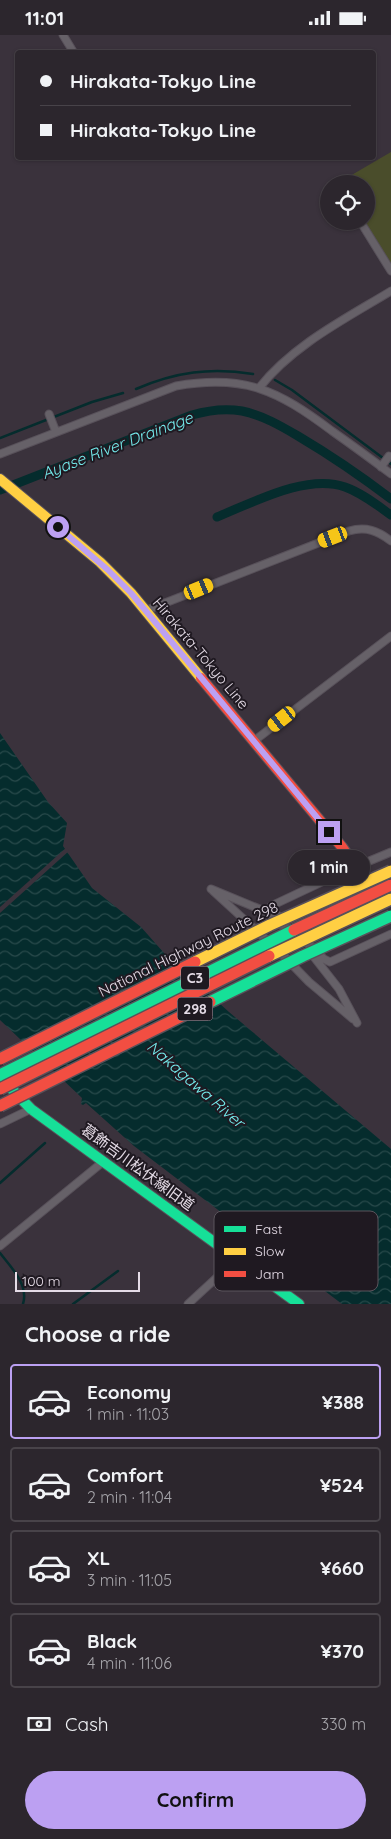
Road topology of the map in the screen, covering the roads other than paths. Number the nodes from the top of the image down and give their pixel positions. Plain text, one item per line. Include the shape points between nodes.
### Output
1 (63, 35) edge
2 (72, 50) edge
3 (366, 230) edge
4 (391, 271) edge
5 (391, 291) edge
6 (259, 388) junction
7 (49, 415) dead end
8 (56, 432) junction
9 (0, 454) edge
10 (391, 474) edge
11 (0, 479) edge
12 (391, 541) edge
13 (147, 610) junction
14 (391, 636) edge
15 (254, 741) junction
16 (391, 852) edge
17 (356, 866) junction
18 (391, 871) edge
19 (391, 885) edge
20 (391, 899) edge
21 (391, 916) edge
22 (391, 934) edge
23 (301, 936) junction
24 (0, 1059) edge
25 (0, 1076) edge
26 (0, 1089) edge
27 (0, 1105) edge
28 (31, 1109) junction
29 (0, 1124) edge
30 (104, 1161) junction
31 (214, 1241) edge
32 (0, 1246) edge
33 (214, 1280) edge
34 (281, 1291) edge
35 (188, 1304) edge
36 (298, 1304) edge

1 - 2 street
3 - 4 street
5 - 6 street via 312,340
6 - 8 street via 225,382 176,386
6 - 10 street via 293,403 385,462
7 - 8 street
8 - 9 street
11 - 13 main road, Hirakata-Tokyo Line via 105,567
12 - 13 street via 373,530 349,531
13 - 15 main road, Hirakata-Tokyo Line
14 - 15 street
15 - 17 main road, Hirakata-Tokyo Line
16 - 17 street
17 - 21 main road, Hirakata-Tokyo Line
17 - 23 street via 271,905 270,909
18 - 24 main road, National Highway Route 298, bridge via 270,925
19 - 25 main road, C3, bridge via 282,935
20 - 26 main road, C3, bridge
21 - 27 main road, 298, bridge
22 - 23 street via 330,962
23 - 23 street via 339,989 357,1023 211,889 262,910
25 - 28 main road, 葛飾吉川松伏線旧道
28 - 29 street
28 - 30 main road, 葛飾吉川松伏線旧道
30 - 31 main road, 葛飾吉川松伏線旧道
30 - 32 street
33 - 35 street
34 - 36 main road, 葛飾吉川松伏線旧道

